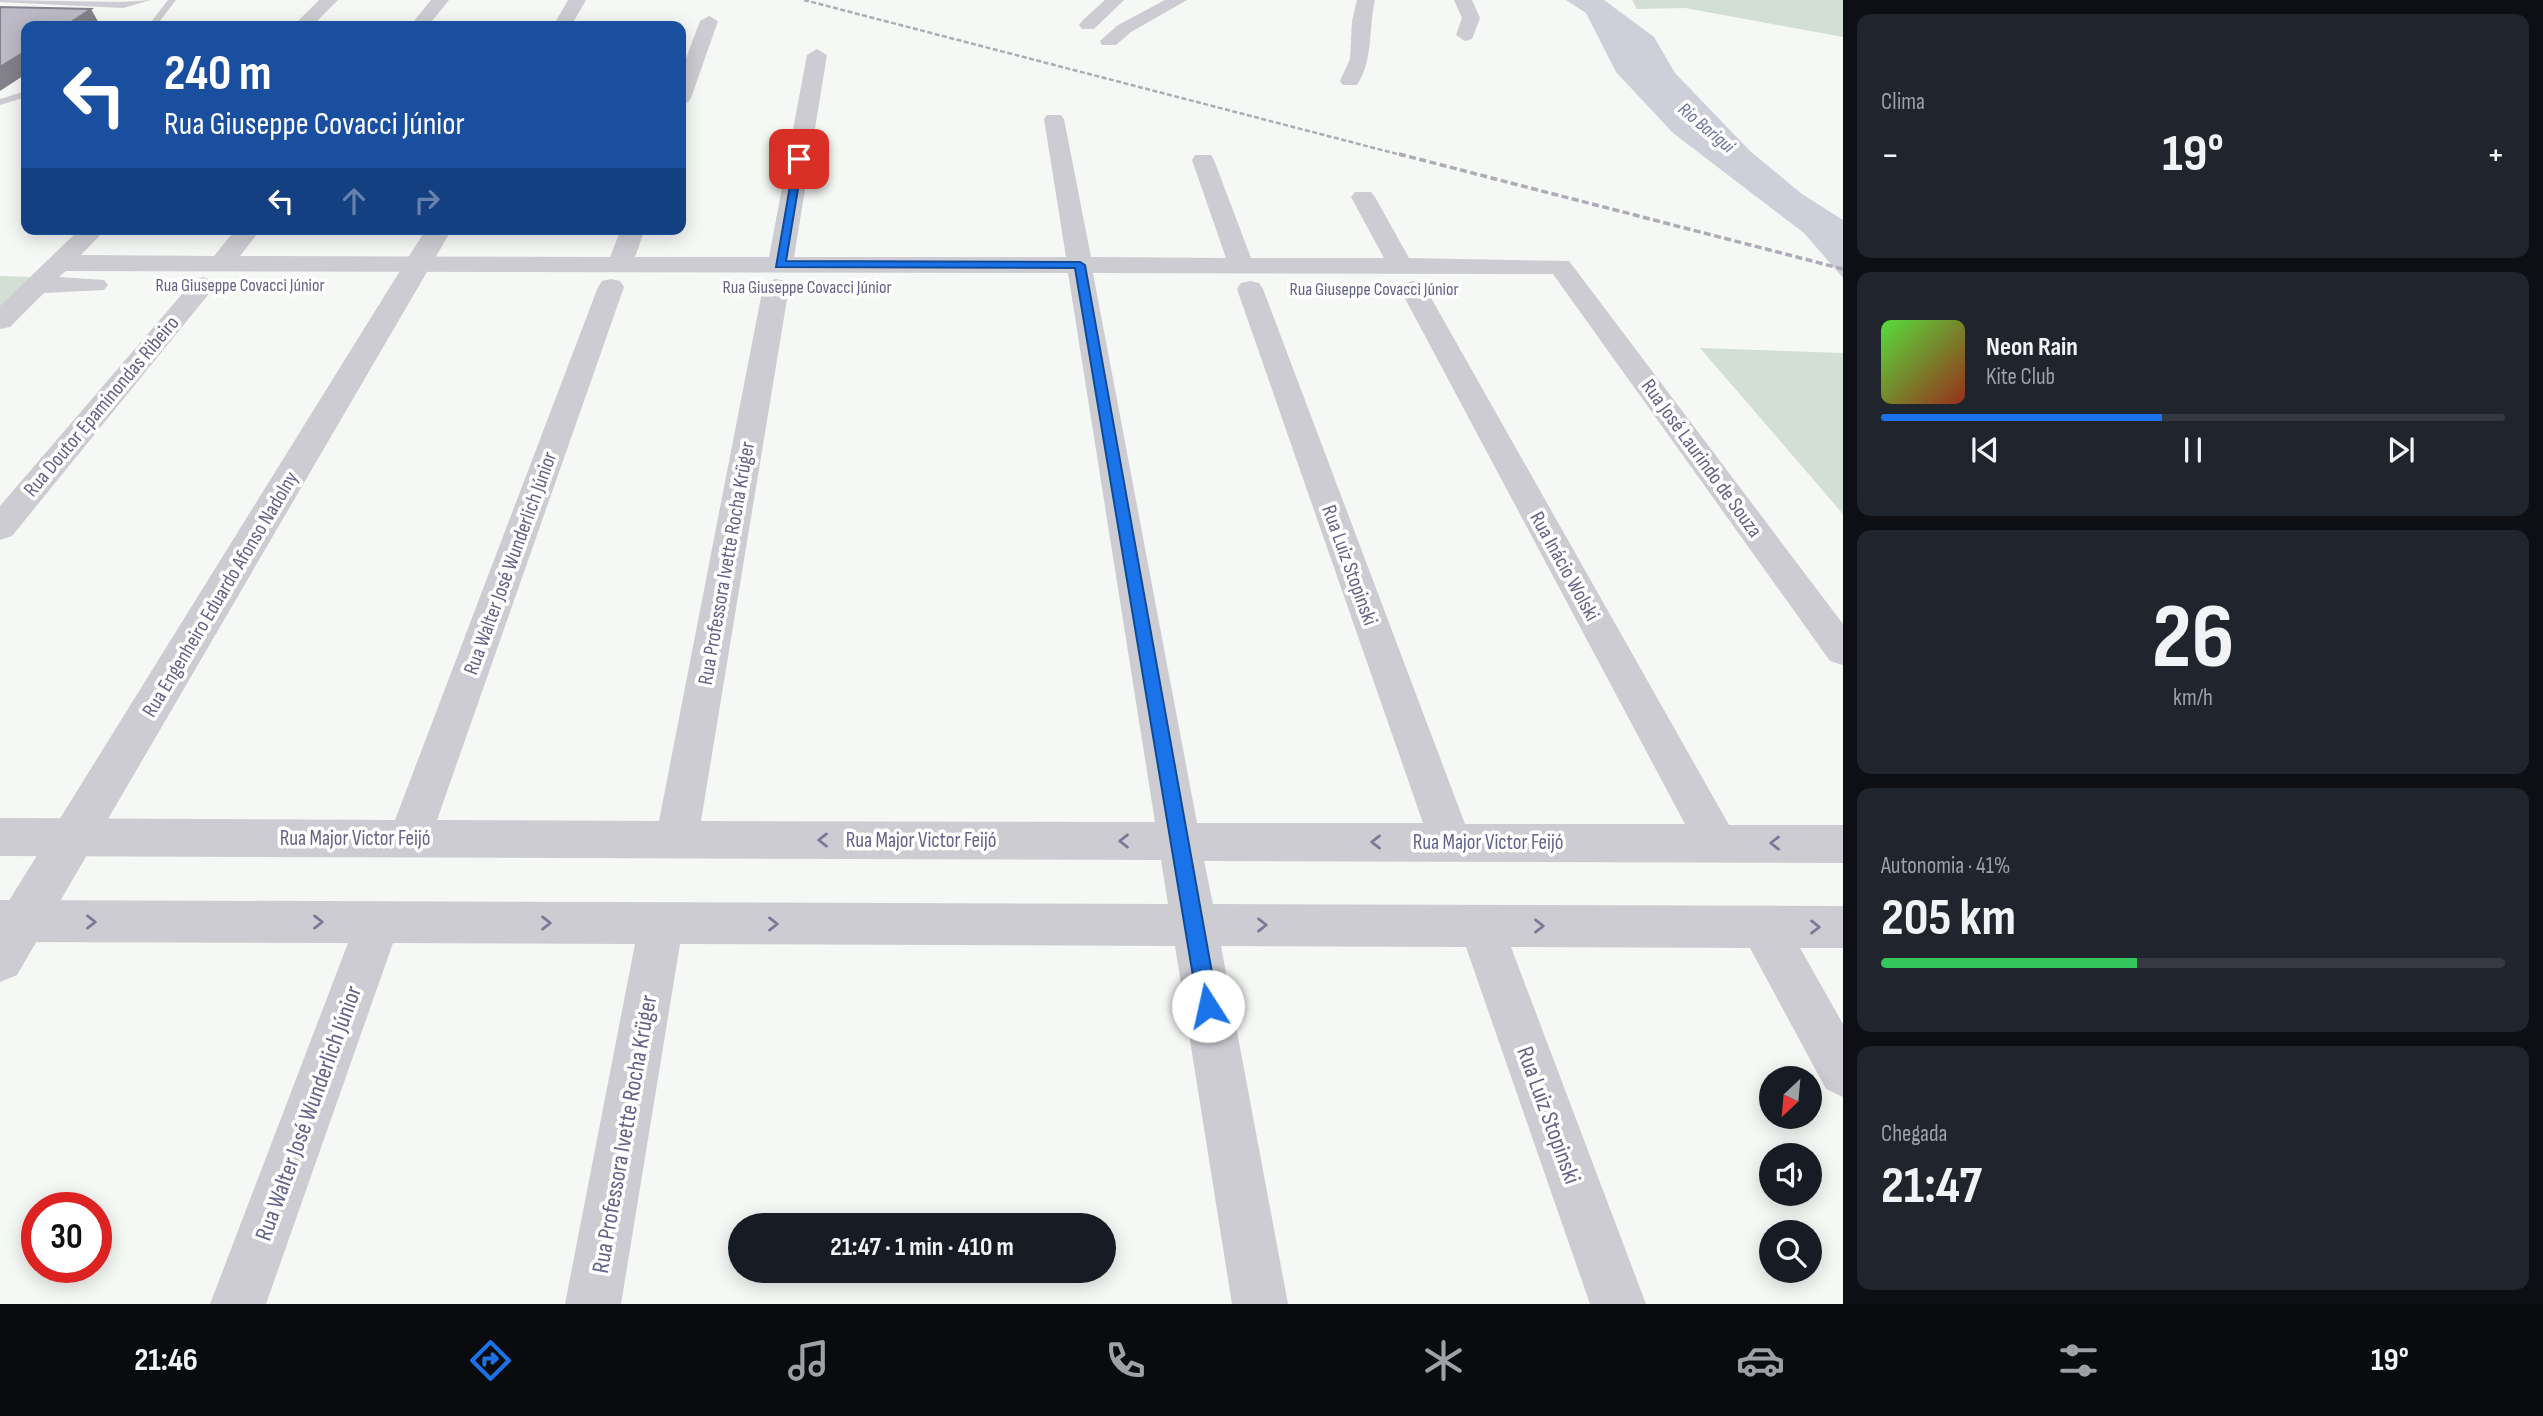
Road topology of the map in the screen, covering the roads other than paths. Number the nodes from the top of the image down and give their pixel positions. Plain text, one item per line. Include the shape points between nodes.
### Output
1 (0, 0) edge
2 (147, 0) edge
3 (172, 0) edge
4 (329, 0) edge
5 (440, 0) edge
6 (577, 0) edge
7 (1115, 0) edge
8 (1178, 0) edge
9 (1366, 0) edge
10 (1463, 0) edge
11 (156, 21) edge
12 (307, 21) edge
13 (422, 21) edge
14 (565, 21) edge
15 (709, 21) dead end
16 (1088, 25) dead end
17 (1465, 35) dead end
18 (1109, 41) dead end
19 (817, 55) dead end
20 (688, 58) edge
21 (1350, 81) dead end
22 (21, 96) edge
23 (0, 102) edge
24 (1054, 119) dead end
25 (1203, 160) dead end
26 (1363, 197) dead end
27 (88, 235) edge
28 (244, 235) edge
29 (435, 235) edge
30 (630, 235) edge
31 (59, 263) junction
32 (212, 274) junction
33 (412, 275) junction
34 (616, 275) junction
35 (778, 276) junction
36 (1082, 277) junction
37 (1245, 277) junction
38 (1407, 277) junction
39 (1569, 278) joint
40 (37, 285) junction
41 (0, 321) edge
42 (0, 528) edge
43 (1843, 651) edge
44 (0, 837) edge
45 (73, 838) junction
46 (409, 839) junction
47 (677, 839) junction
48 (1180, 841) junction
49 (1451, 842) junction
50 (1717, 843) junction
51 (1843, 844) edge
52 (378, 923) junction
53 (662, 923) junction
54 (1194, 925) junction
55 (1481, 926) junction
56 (1763, 927) junction
57 (1843, 927) edge
58 (8, 934) edge
59 (1843, 1072) edge
60 (238, 1304) edge
61 (593, 1304) edge
62 (1260, 1304) edge
63 (1618, 1304) edge

1 - 2 lane via 122,5
3 - 11 lane
4 - 12 street
5 - 13 street
6 - 14 street
7 - 16 street
8 - 18 street via 1124,26
9 - 21 street via 1360,59
10 - 17 street via 1471,18
15 - 20 street
19 - 35 street, Rua Professora Ivette Rocha Krüger
22 - 23 lane
24 - 36 street
25 - 37 street, Rua Luiz Stopinski
26 - 38 street, Rua Inácio Wolski
27 - 31 street
28 - 32 street, Rua Doutor Epaminondas Ribeiro
29 - 33 street, Rua Engenheiro Eduardo Afonso Nadolny
30 - 34 street, Rua Walter José Wunderlich Júnior
31 - 32 street, Rua Giuseppe Covacci Júnior
31 - 40 street
32 - 33 street, Rua Giuseppe Covacci Júnior
32 - 40 street, Rua Giuseppe Covacci Júnior
32 - 42 street, Rua Doutor Epaminondas Ribeiro
33 - 34 street, Rua Giuseppe Covacci Júnior
33 - 45 street, Rua Engenheiro Eduardo Afonso Nadolny
34 - 35 street, Rua Giuseppe Covacci Júnior
34 - 46 street, Rua Walter José Wunderlich Júnior
35 - 36 street, Rua Giuseppe Covacci Júnior
35 - 47 street, Rua Professora Ivette Rocha Krüger
36 - 37 street, Rua Giuseppe Covacci Júnior
36 - 48 street
37 - 38 street, Rua Giuseppe Covacci Júnior
37 - 49 street, Rua Luiz Stopinski
38 - 39 street, Rua Giuseppe Covacci Júnior
38 - 50 street, Rua Inácio Wolski
39 - 43 street, Rua José Laurindo de Souza
40 - 41 street
44 - 45 street, Rua Major Victor Feijó
45 - 46 street, Rua Major Victor Feijó
45 - 58 street, Rua Engenheiro Eduardo Afonso Nadolny
46 - 47 street, Rua Major Victor Feijó
48 -> 47 street, Rua Major Victor Feijó
49 -> 48 street, Rua Major Victor Feijó
48 - 54 street
49 - 50 street, Rua Major Victor Feijó
51 -> 50 street, Rua Major Victor Feijó
52 -> 53 street
58 -> 52 street
52 - 60 street, Rua Walter José Wunderlich Júnior
53 -> 54 street
53 - 61 street, Rua Professora Ivette Rocha Krüger
54 -> 55 street
54 - 62 street
55 -> 56 street
55 - 63 street, Rua Luiz Stopinski
56 -> 57 street
56 - 59 street

